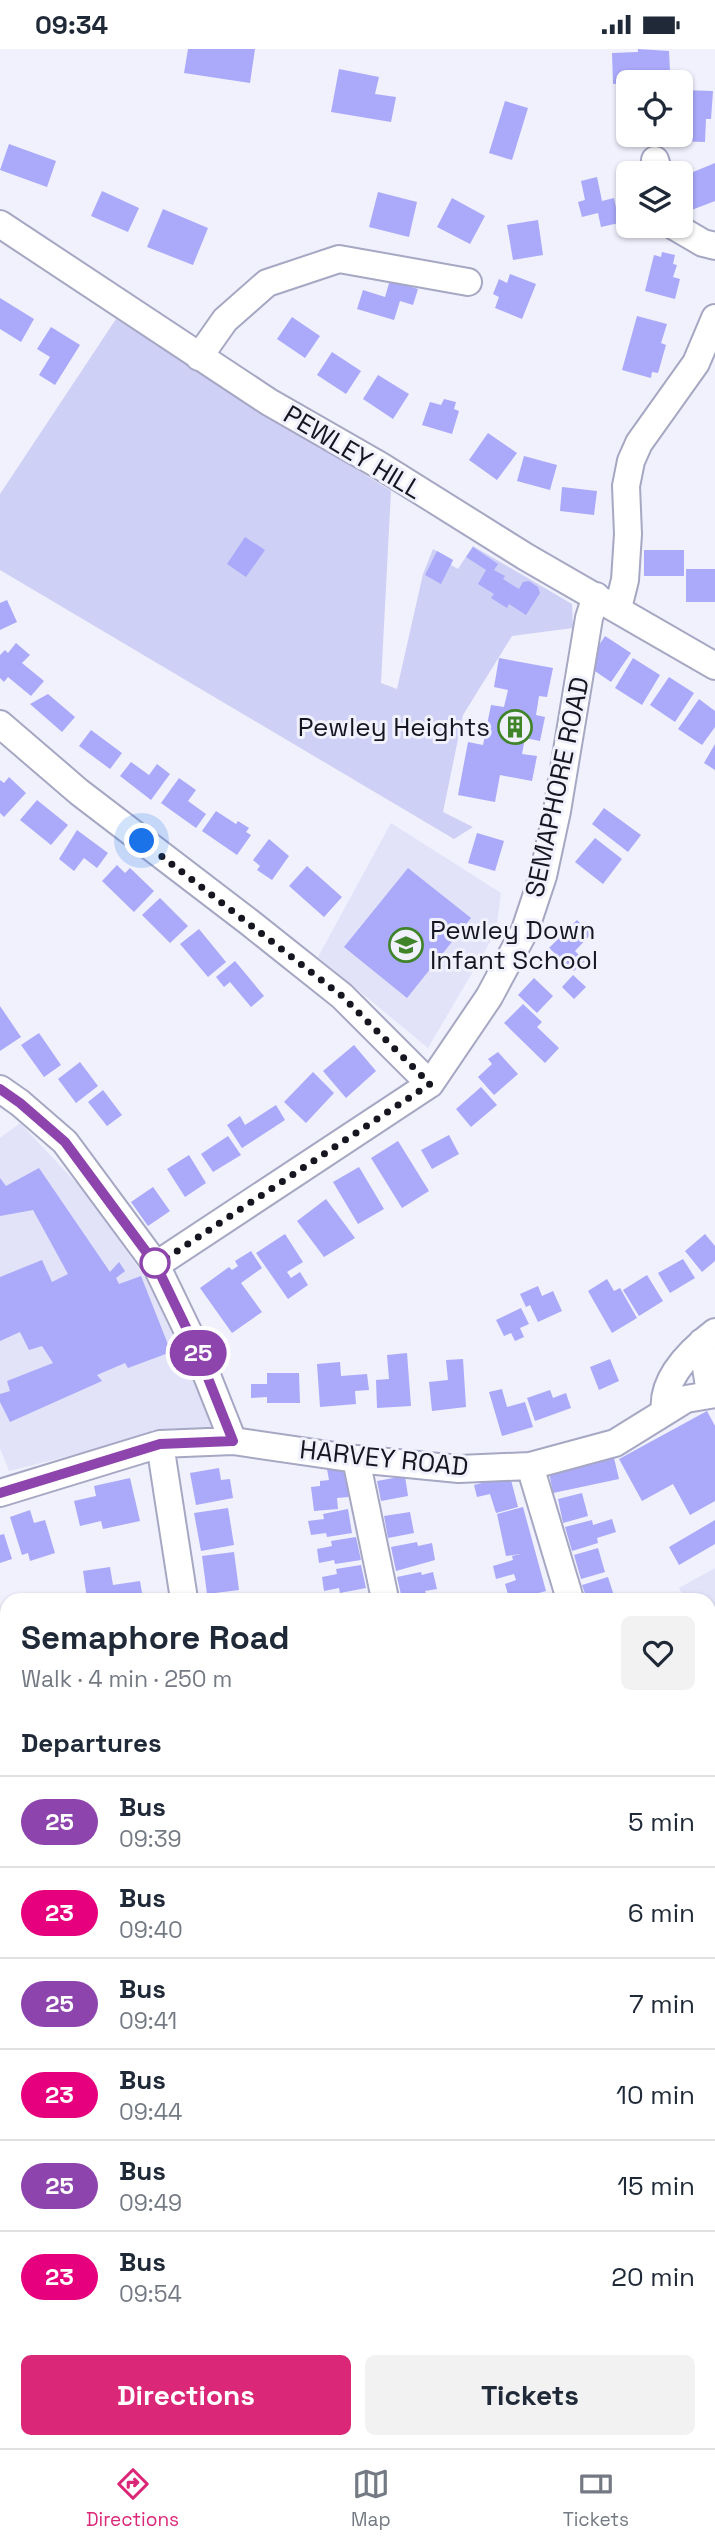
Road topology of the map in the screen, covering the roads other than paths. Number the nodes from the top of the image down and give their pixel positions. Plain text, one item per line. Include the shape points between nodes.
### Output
1 (0, 224) edge
2 (693, 237) edge
3 (715, 246) edge
4 (468, 282) dead end
5 (715, 318) edge
6 (198, 357) junction
7 (607, 602) junction
8 (715, 666) edge
9 (0, 725) edge
10 (430, 1084) junction
11 (0, 1089) edge
12 (156, 1265) junction
13 (708, 1337) edge
14 (713, 1394) edge
15 (665, 1412) junction
16 (233, 1441) junction
17 (160, 1444) junction
18 (356, 1458) junction
19 (530, 1466) junction
20 (0, 1493) edge
21 (183, 1593) edge
22 (384, 1593) edge
23 (568, 1593) edge

1 - 6 street, PEWLEY HILL
2 - 3 street
4 - 6 street via 339,259 267,282 225,320
5 - 7 street, SEMAPHORE ROAD via 696,363 631,461 626,486 625,580
6 - 7 street, PEWLEY HILL
7 - 8 street, PEWLEY HILL
7 - 10 street, SEMAPHORE ROAD via 589,618 557,811 525,930 489,997
9 - 10 street via 79,793 342,996
10 - 12 street, SEMAPHORE ROAD
11 - 12 street via 65,1142
12 - 16 street
13 - 14 street
13 - 15 street via 667,1385
14 - 15 street, HARVEY ROAD via 686,1399
15 - 19 street, HARVEY ROAD via 615,1443
16 - 17 street, HARVEY ROAD
16 - 18 street, HARVEY ROAD
17 - 20 street, HARVEY ROAD
17 - 21 street
18 - 19 street, HARVEY ROAD via 459,1469
18 - 22 street
19 - 23 street

